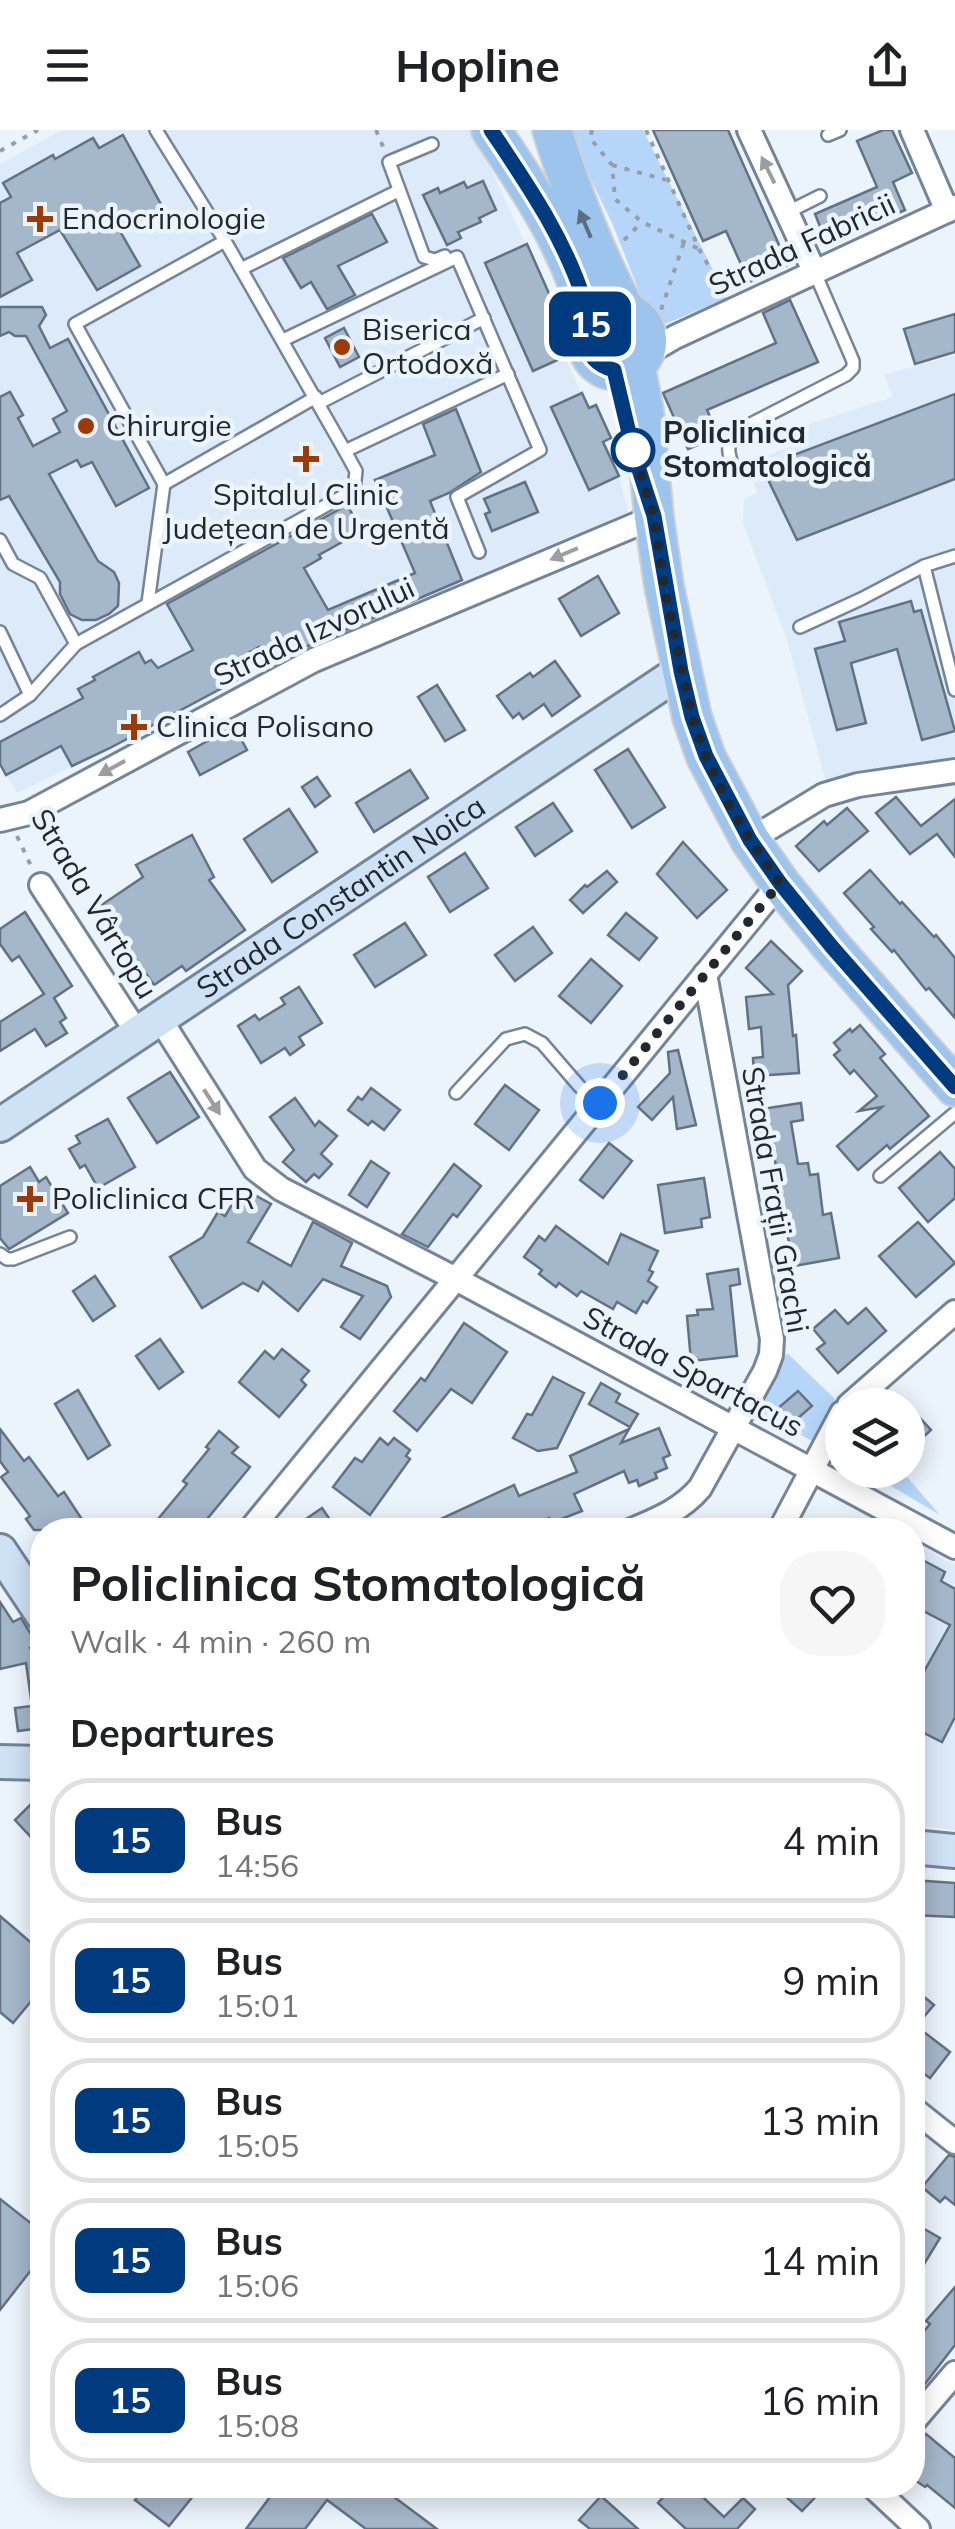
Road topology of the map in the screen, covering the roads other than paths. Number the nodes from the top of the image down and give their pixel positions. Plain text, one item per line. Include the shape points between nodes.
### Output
1 (156, 130) edge
2 (491, 130) edge
3 (552, 130) edge
4 (749, 130) edge
5 (912, 130) edge
6 (432, 144) dead end
7 (398, 191) junction
8 (820, 196) dead end
9 (951, 209) edge
10 (788, 212) junction
11 (225, 241) junction
12 (457, 257) junction
13 (241, 268) junction
14 (816, 273) junction
15 (484, 318) junction
16 (645, 339) junction
17 (282, 340) junction
18 (508, 374) junction
19 (317, 400) junction
20 (346, 451) junction
21 (735, 472) dead end
22 (164, 484) junction
23 (654, 516) junction
24 (0, 540) edge
25 (479, 552) dead end
26 (955, 556) edge
27 (924, 566) junction
28 (148, 603) junction
29 (800, 627) dead end
30 (0, 632) edge
31 (76, 644) junction
32 (681, 671) junction
33 (955, 690) edge
34 (30, 695) junction
35 (0, 715) edge
36 (955, 771) edge
37 (3, 814) edge
38 (750, 840) junction
39 (780, 883) junction
40 (41, 886) road end
41 (706, 974) junction
42 (149, 1027) junction
43 (955, 1088) edge
44 (456, 1093) dead end
45 (600, 1103) junction
46 (955, 1113) edge
47 (0, 1125) edge
48 (880, 1176) dead end
49 (70, 1237) dead end
50 (0, 1254) edge
51 (456, 1279) junction
52 (955, 1312) edge
53 (868, 1388) edge
54 (732, 1428) junction
55 (825, 1445) edge
56 (812, 1469) junction
57 (260, 1518) edge
58 (661, 1518) edge
59 (786, 1518) edge
60 (902, 1518) edge
61 (925, 1531) edge
62 (955, 1547) edge
63 (0, 1551) edge
64 (30, 1596) edge
65 (0, 1762) edge
66 (30, 1763) edge
67 (925, 1849) edge
68 (955, 1852) edge
69 (925, 2118) edge
70 (955, 2142) edge
71 (955, 2372) edge
72 (925, 2408) edge
73 (885, 2498) edge
74 (918, 2529) edge

1 - 11 lane
2 - 16 main road via 548,219 591,327 618,311
16 -> 3 main road via 610,282
10 -> 4 street
5 - 9 street
6 - 7 lane via 389,162
7 - 12 lane via 424,257
7 - 13 lane
8 - 10 lane
9 - 14 street, Strada Fabricii
10 - 14 street
11 - 13 lane
11 - 22 lane via 75,324
12 - 15 lane
12 - 17 lane
13 - 17 lane
14 - 16 street, Strada Fabricii via 733,311
14 - 21 lane via 853,368 739,430 727,448
15 - 18 lane
15 - 19 lane
16 - 23 main road
17 - 19 lane
18 - 20 lane
18 - 25 lane via 540,450 457,496
19 - 20 lane
19 - 22 lane
20 - 28 lane via 356,471 354,490
22 - 28 lane
23 - 32 main road
23 -> 37 street, Strada Izvorului via 314,660 29,813
24 - 31 lane via 13,564 40,578
26 - 27 lane
27 - 29 lane
27 - 33 lane
28 - 31 lane
30 - 34 lane
31 - 34 lane
32 - 38 main road via 706,756
32 - 42 street, Strada Constantin Noica
34 - 35 lane
36 - 38 street via 824,796
38 - 39 main road
39 - 41 street
39 - 43 main road
40 - 42 street, Strada Vârtopu
41 - 45 street
41 - 54 street, Strada Frații Grachi via 772,1339 765,1371
42 - 47 street, Strada Constantin Noica
42 -> 51 street, Strada Vârtopu via 267,1180
44 - 45 lane via 506,1038 525,1034
45 - 51 street
46 - 48 lane
49 - 50 lane via 14,1259
51 - 54 street, Strada Spartacus
51 - 57 street
52 - 53 street
54 - 56 street, Strada Spartacus
54 - 58 street, Strada Frații Grachi via 700,1488
55 - 56 street
56 - 59 street
56 - 60 street, Strada Spartacus
61 - 62 street, Strada Spartacus
63 - 64 street
65 - 66 street
67 - 68 street
69 - 70 street
71 - 72 street
73 - 74 street

